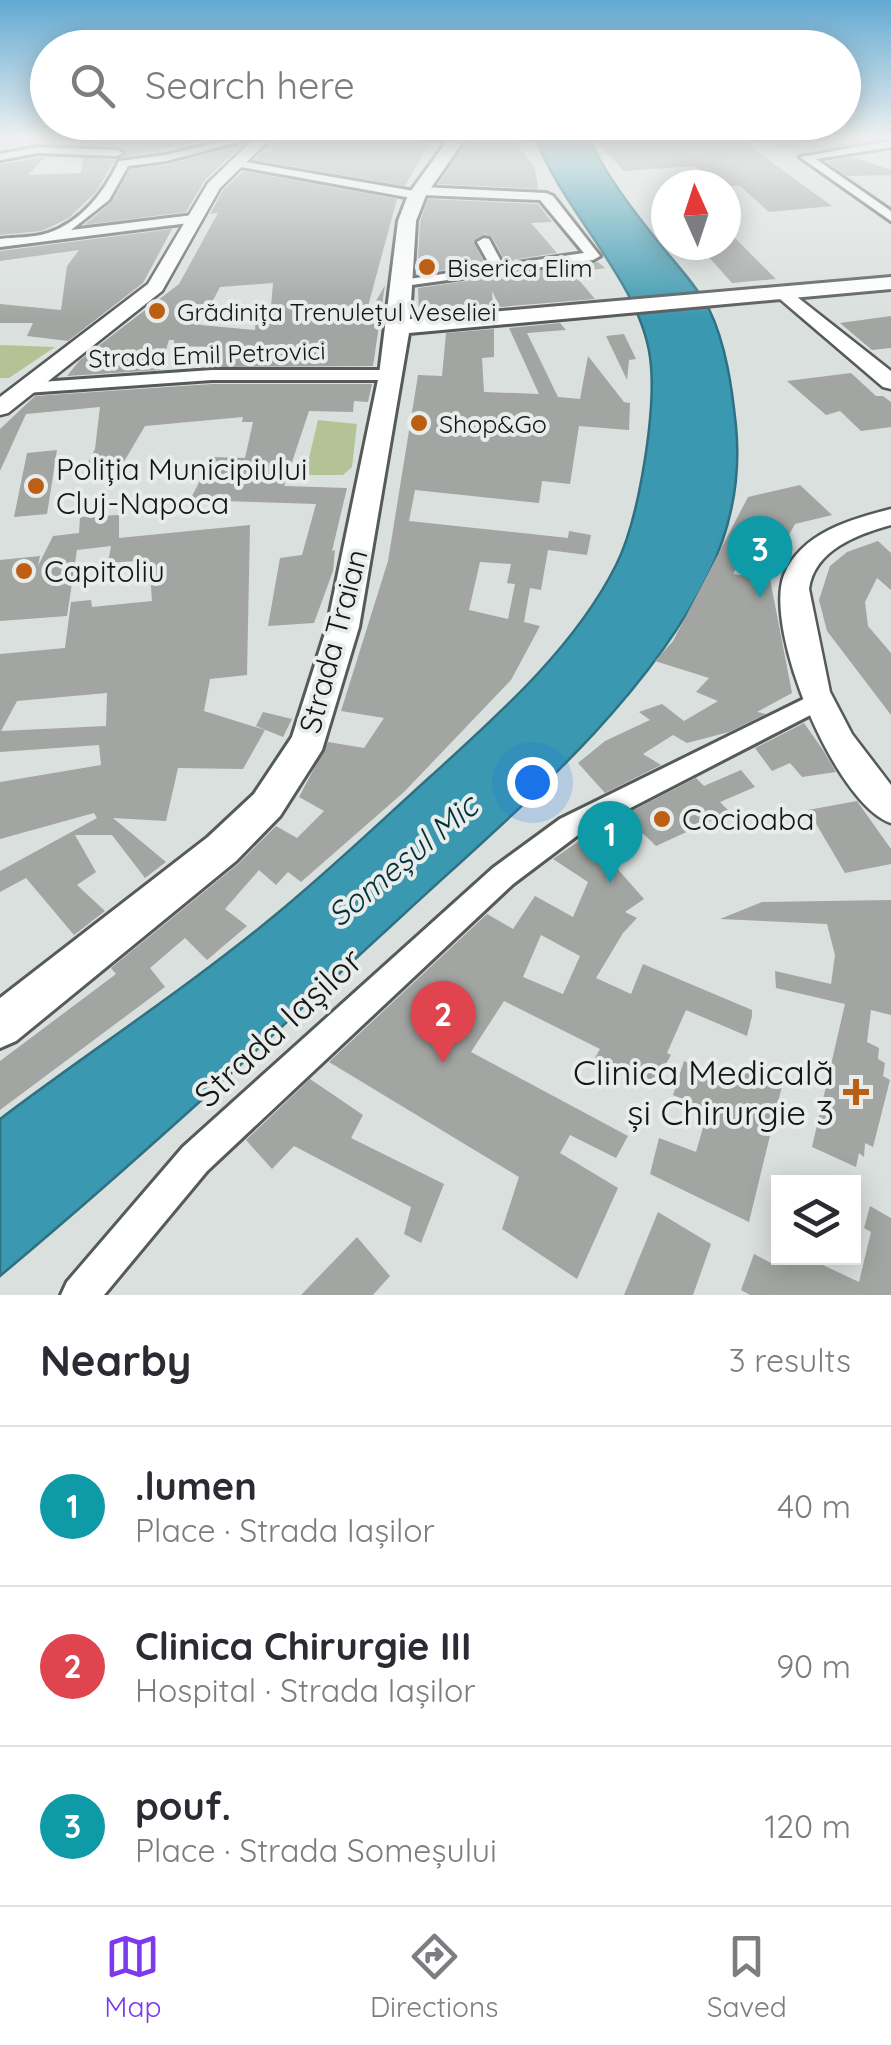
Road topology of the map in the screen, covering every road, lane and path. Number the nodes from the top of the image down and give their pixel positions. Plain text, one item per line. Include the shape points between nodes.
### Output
1 (102, 197) edge
2 (209, 197) edge
3 (417, 197) edge
4 (545, 197) edge
5 (862, 197) edge
6 (891, 200) edge
7 (870, 203) junction
8 (891, 216) edge
9 (194, 218) junction
10 (53, 236) junction
11 (484, 242) dead end
12 (0, 243) edge
13 (499, 270) junction
14 (402, 284) junction
15 (891, 284) edge
16 (787, 295) junction
17 (399, 327) junction
18 (391, 376) junction
19 (891, 382) edge
20 (26, 388) junction
21 (0, 408) edge
22 (891, 517) edge
23 (818, 701) junction
24 (891, 808) edge
25 (0, 1026) edge
26 (80, 1295) edge

1 - 10 street
2 - 9 street
3 - 14 main road, Strada Traian via 407,221
4 - 13 street via 593,256
5 - 7 street
6 - 7 street
7 - 8 street
9 - 10 street
9 - 20 street via 155,288
10 - 12 street
11 - 13 street
13 - 14 street
14 - 17 main road, Strada Traian
15 - 16 main road
16 - 17 main road
16 - 19 street
17 - 18 main road, Strada Traian
18 - 20 street, Strada Emil Petrovici via 212,375
18 - 25 main road, Strada Traian via 343,627 309,740 267,805 222,849
20 - 21 street
22 - 23 street via 842,533 796,580
23 - 24 street
23 - 26 street, Strada Iașilor via 569,827 503,876 195,1159

